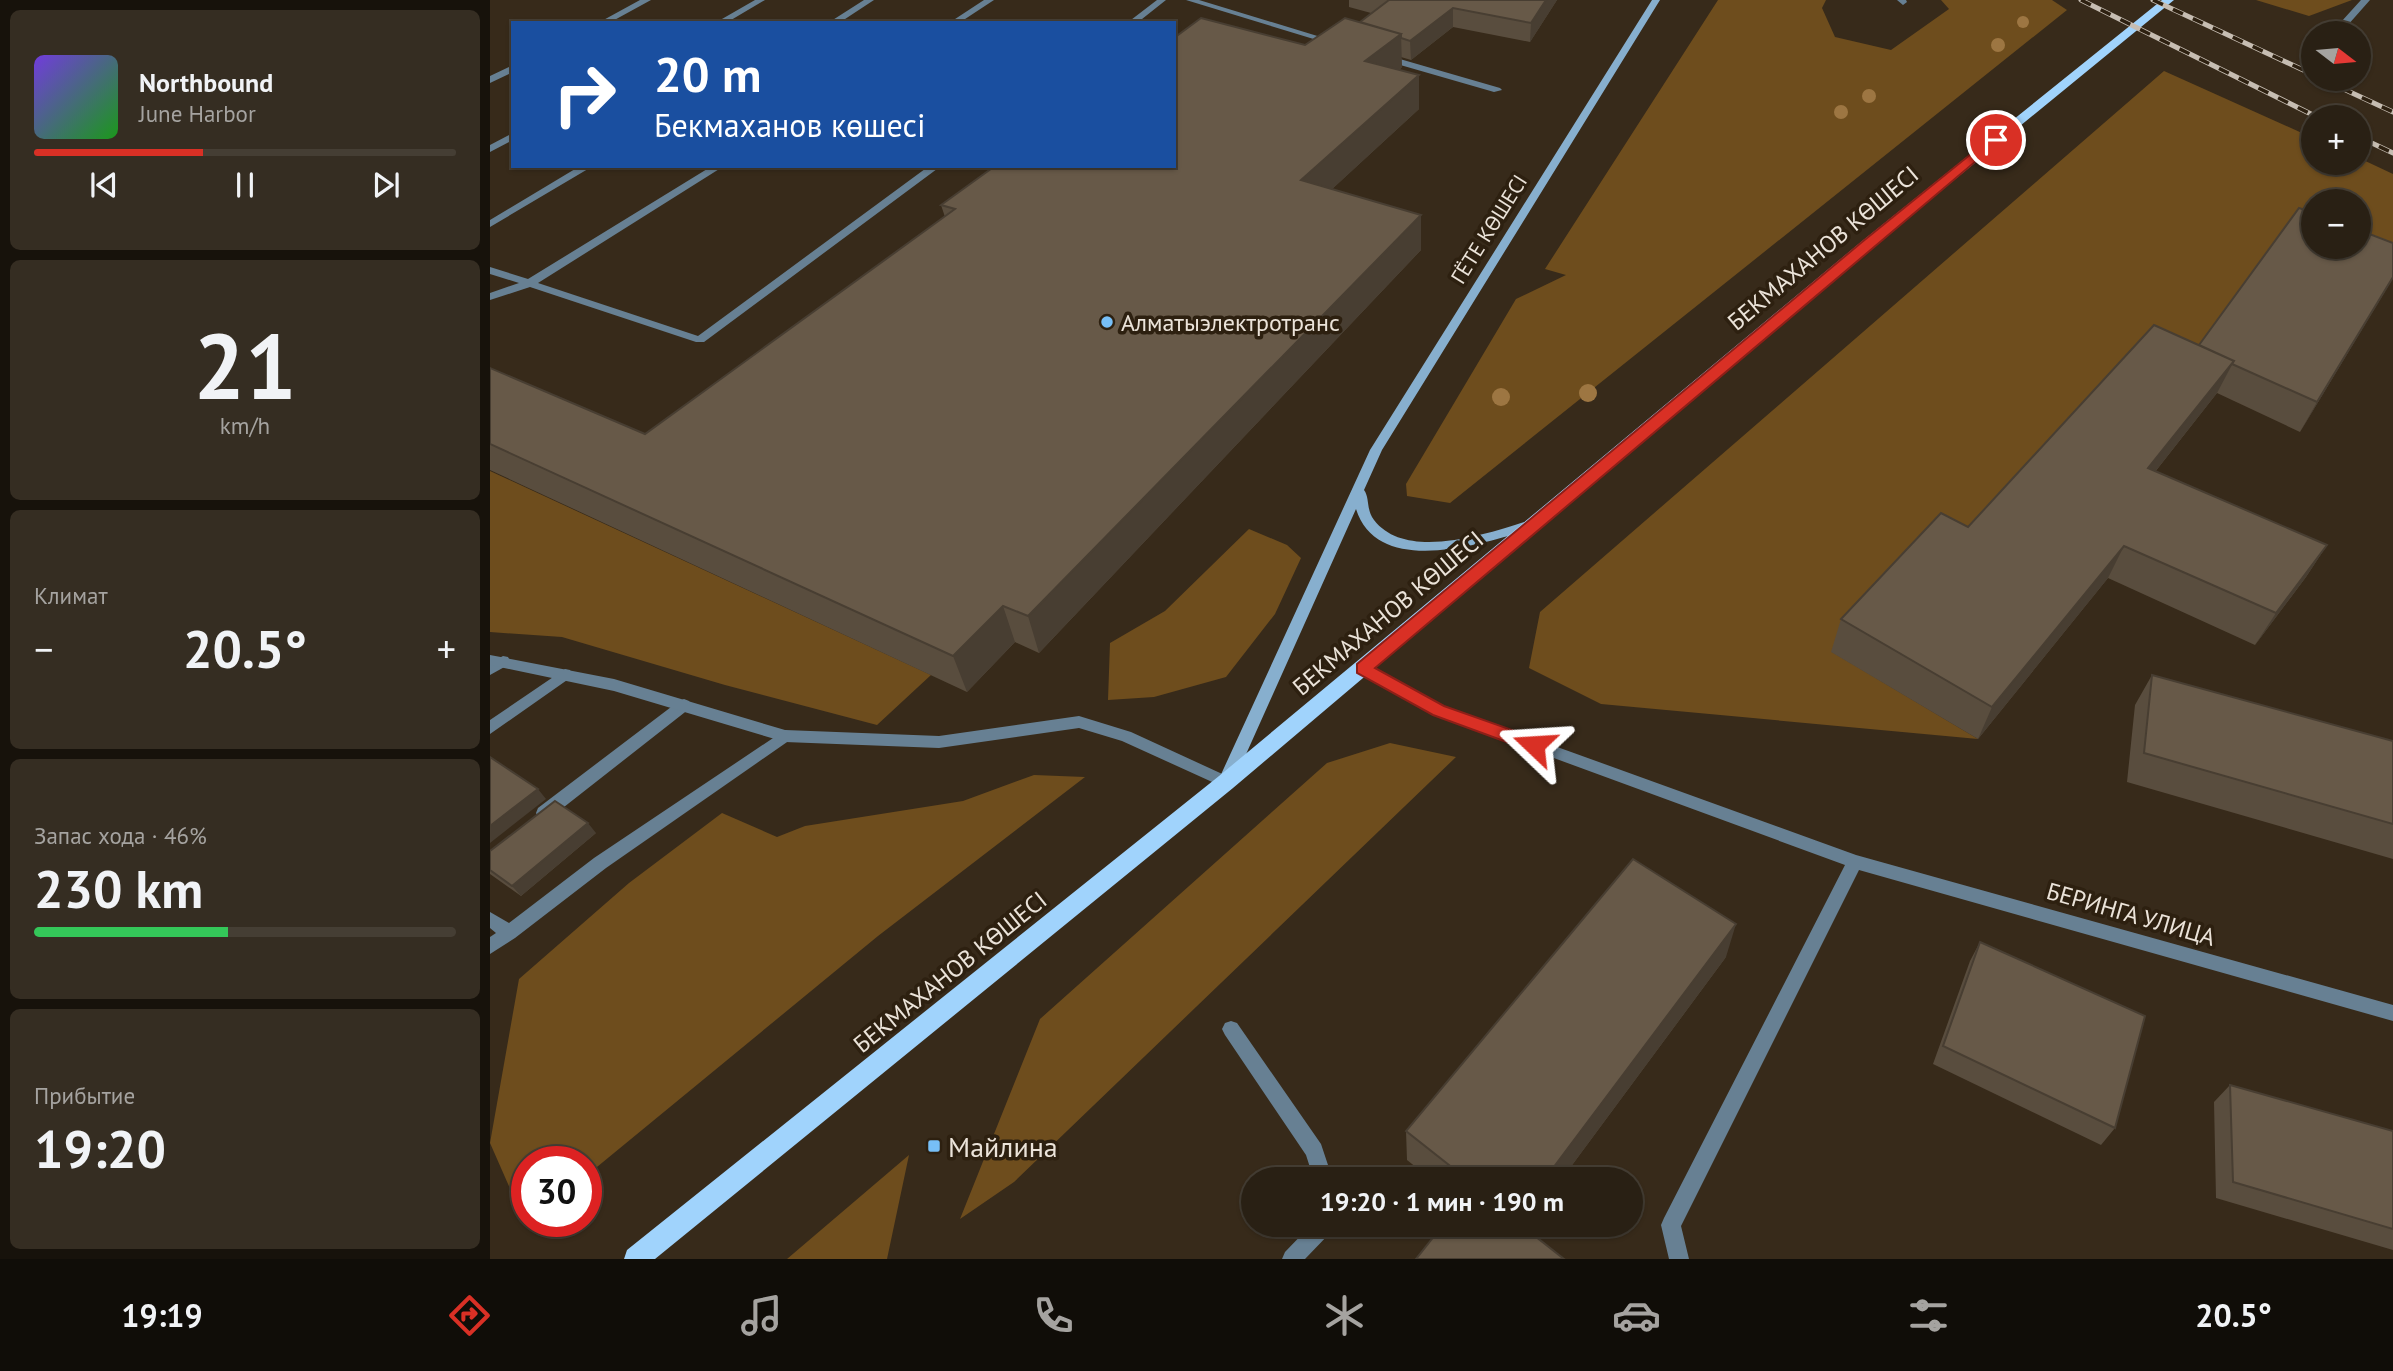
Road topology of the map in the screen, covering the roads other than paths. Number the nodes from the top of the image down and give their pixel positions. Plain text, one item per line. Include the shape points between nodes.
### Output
1 (647, 0) edge
2 (761, 0) edge
3 (870, 0) edge
4 (990, 0) edge
5 (1162, 0) edge
6 (1190, 0) edge
7 (1656, 0) edge
8 (2169, 0) edge
9 (2366, 0) edge
10 (607, 21) edge
11 (723, 21) edge
12 (835, 21) edge
13 (956, 21) edge
14 (1134, 21) edge
15 (2347, 21) edge
16 (1350, 47) edge
17 (1377, 55) edge
18 (511, 69) edge
19 (490, 80) edge
20 (1497, 90) dead end
21 (511, 137) edge
22 (490, 149) edge
23 (585, 168) edge
24 (716, 168) edge
25 (933, 168) edge
26 (490, 224) edge
27 (490, 270) edge
28 (530, 283) junction
29 (490, 297) edge
30 (1362, 483) junction
31 (1535, 524) junction
32 (494, 664) edge
33 (1363, 668) junction
34 (565, 674) junction
35 (684, 705) junction
36 (490, 728) edge
37 (785, 736) junction
38 (1226, 782) junction
39 (533, 822) edge
40 (1855, 862) junction
41 (490, 919) edge
42 (509, 933) junction
43 (490, 947) edge
44 (2393, 1013) edge
45 (1231, 1028) dead end
46 (1320, 1167) edge
47 (1313, 1237) edge
48 (636, 1259) edge
49 (1292, 1259) edge
50 (1679, 1259) edge

1 - 10 street
2 - 11 street
3 - 12 street
4 - 13 street
5 - 14 street
6 - 16 street
7 - 30 main road, ГЁТЕ КӨШЕСІ via 1403,403
8 - 31 main road, БЕКМАХАНОВ КӨШЕСІ via 1866,244
9 - 15 street
17 - 20 street
18 - 19 street
21 - 22 street
23 - 26 street
24 - 28 street
25 - 28 street via 700,341
27 - 28 street
28 - 29 street
30 - 31 main road via 1360,507 1367,522 1400,545 1471,542
30 - 38 main road, ГЁТЕ КӨШЕСІ
31 - 33 main road, БЕКМАХАНОВ КӨШЕСІ
32 - 34 street
33 - 38 main road, БЕКМАХАНОВ КӨШЕСІ
33 - 40 street, БЕРИНГА УЛИЦА via 1438,710
34 - 35 street
34 - 36 street
35 - 37 street
35 - 39 street
37 - 38 street via 939,742 1079,722 1126,736
37 - 42 street via 600,863
38 - 48 main road, БЕКМАХАНОВ КӨШЕСІ
40 - 44 street, БЕРИНГА УЛИЦА
40 - 50 street via 1671,1225
41 - 42 street
42 - 43 street
45 - 46 street via 1314,1150
47 - 49 street

